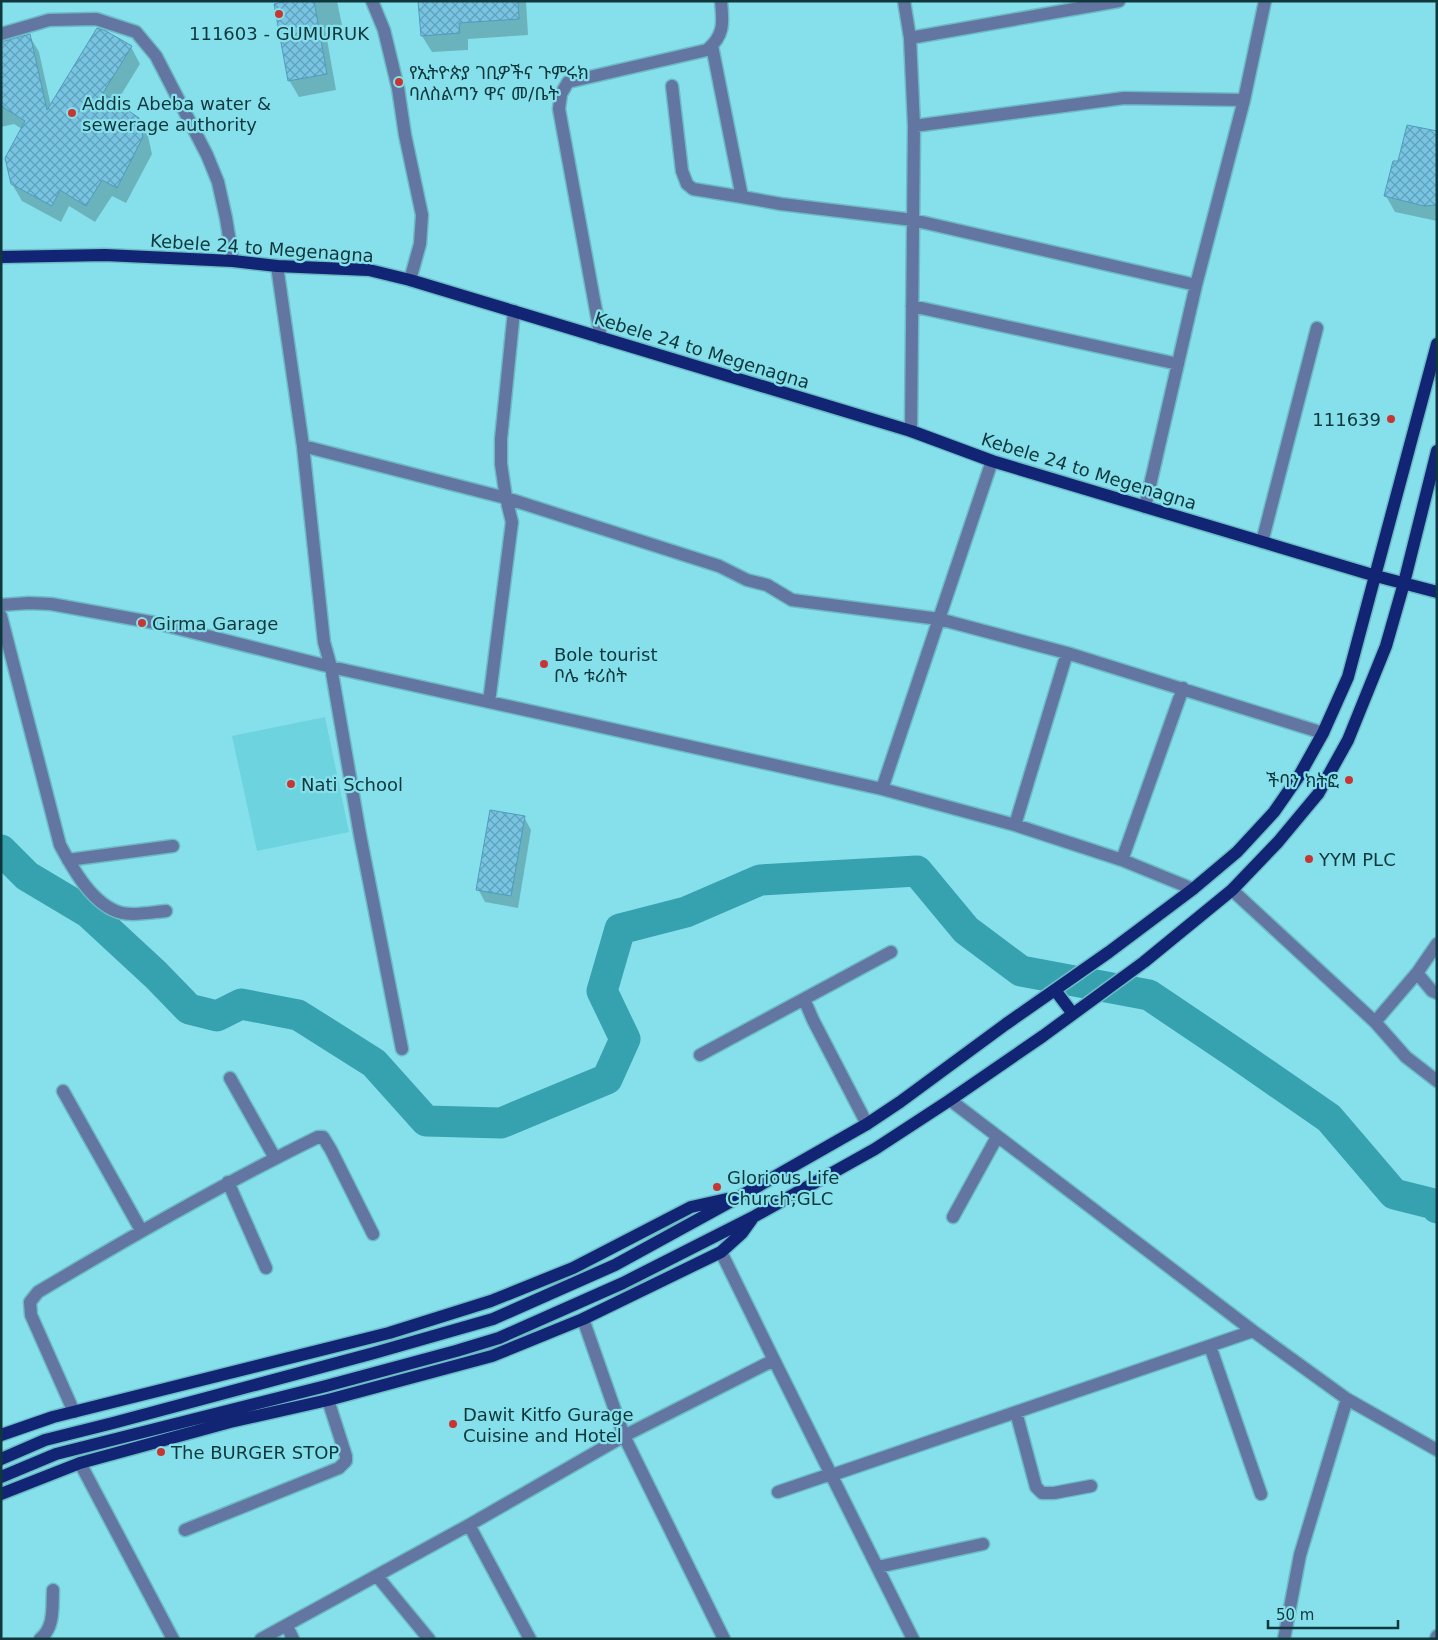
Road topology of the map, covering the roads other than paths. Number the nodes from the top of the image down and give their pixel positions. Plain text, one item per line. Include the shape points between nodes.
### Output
1 (372, 1) edge
2 (721, 1) edge
3 (904, 1) edge
4 (1118, 1) edge
5 (1265, 1) edge
6 (1, 34) edge
7 (910, 38) junction
8 (712, 46) junction
9 (672, 86) dead end
10 (1244, 100) junction
11 (914, 126) junction
12 (742, 197) junction
13 (913, 220) junction
14 (1, 257) edge
15 (233, 261) junction
16 (277, 266) junction
17 (410, 280) junction
18 (1196, 285) junction
19 (912, 306) junction
20 (514, 312) junction
21 (1318, 328) dead end
22 (601, 338) junction
23 (1437, 344) edge
24 (1178, 364) junction
25 (911, 431) junction
26 (303, 446) junction
27 (1437, 451) edge
28 (992, 461) junction
29 (506, 498) junction
30 (1146, 507) junction
31 (1262, 542) junction
32 (1376, 576) junction
33 (1404, 583) junction
34 (1437, 592) edge
35 (1, 605) edge
36 (1, 616) edge
37 (939, 619) junction
38 (1067, 653) junction
39 (331, 667) junction
40 (1183, 688) junction
41 (489, 702) junction
42 (1323, 733) junction
43 (882, 789) junction
44 (1014, 825) junction
45 (173, 846) dead end
46 (68, 860) junction
47 (1122, 860) junction
48 (1193, 889) junction
49 (1232, 890) junction
50 (166, 911) dead end
51 (1437, 944) edge
52 (891, 952) dead end
53 (1417, 972) junction
54 (1055, 990) junction
55 (1437, 993) edge
56 (804, 999) junction
57 (1073, 1014) junction
58 (1375, 1022) junction
59 (402, 1049) dead end
60 (700, 1055) dead end
61 (230, 1078) dead end
62 (1437, 1081) edge
63 (63, 1091) dead end
64 (950, 1100) junction
65 (866, 1124) junction
66 (997, 1137) junction
67 (275, 1158) junction
68 (228, 1182) junction
69 (739, 1197) junction
70 (755, 1216) junction
71 (953, 1217) dead end
72 (141, 1230) junction
73 (373, 1234) dead end
74 (721, 1252) junction
75 (266, 1268) dead end
76 (583, 1319) junction
77 (1253, 1331) junction
78 (1210, 1346) junction
79 (774, 1360) junction
80 (1346, 1399) junction
81 (328, 1400) junction
82 (74, 1412) junction
83 (1016, 1412) junction
84 (1, 1435) edge
85 (624, 1436) junction
86 (1437, 1450) edge
87 (1, 1458) edge
88 (80, 1463) junction
89 (832, 1475) junction
90 (1, 1477) edge
91 (1091, 1486) dead end
92 (778, 1492) dead end
93 (1, 1494) edge
94 (1261, 1494) dead end
95 (469, 1525) junction
96 (185, 1530) dead end
97 (982, 1544) dead end
98 (878, 1567) junction
99 (377, 1576) junction
100 (53, 1590) dead end
101 (287, 1626) junction
102 (40, 1639) edge
103 (173, 1639) edge
104 (261, 1639) edge
105 (293, 1639) edge
106 (429, 1639) edge
107 (530, 1639) edge
108 (724, 1639) edge
109 (913, 1639) edge
110 (1284, 1639) edge

1 - 17 street via 384,30 398,88 422,215 420,244
2 - 8 street via 723,24
3 - 7 street
4 - 7 street
5 - 10 street
6 - 15 street via 49,20 96,19 136,32 156,56 207,155 218,182
7 - 11 street
8 - 12 street
8 - 22 street via 691,54 568,82 561,94 559,109
9 - 12 street via 682,170 687,184 693,189
10 - 11 street via 1124,98
10 - 18 street
11 - 13 street
12 - 13 street
13 - 18 street
13 - 19 street
14 - 15 main road, Kebele 24 to Megenagna via 105,255
15 - 16 main road, Kebele 24 to Megenagna
16 - 17 main road, Kebele 24 to Megenagna via 369,270
16 - 26 street
17 - 20 main road, Kebele 24 to Megenagna
18 - 24 street
19 - 24 street
19 - 25 street
20 - 22 main road, Kebele 24 to Megenagna
20 - 29 street via 501,438
21 - 31 street
22 - 25 main road, Kebele 24 to Megenagna
23 - 32 main road
24 - 30 street
25 - 28 main road, Kebele 24 to Megenagna
26 - 29 street
26 - 39 street via 324,642
27 - 33 main road
28 - 30 main road, Kebele 24 to Megenagna
28 - 37 street
29 - 37 street via 719,566 747,580 767,585 792,600
29 - 41 street via 512,522
30 - 31 main road, Kebele 24 to Megenagna
31 - 32 main road, Kebele 24 to Megenagna
32 - 33 main road, Kebele 24 to Megenagna
32 - 42 main road via 1348,677
33 - 34 main road
33 - 49 main road via 1386,646 1348,740 1318,794
35 - 39 street via 51,604 156,624
36 - 46 street via 60,845
37 - 38 street
37 - 43 street
38 - 40 street
38 - 44 street
39 - 41 street
39 - 59 street
40 - 42 street
40 - 47 street
41 - 43 street
42 - 48 main road via 1274,812 1237,852
43 - 44 street
44 - 47 street
45 - 46 street
46 - 50 street via 90,892 110,908 124,914
47 - 48 street
48 - 54 main road
49 - 57 main road via 1144,962
49 - 58 street
51 - 53 street
52 - 56 street
53 - 55 street
53 - 58 street
54 - 57 main road
54 - 65 main road
56 - 60 street
56 - 65 street
57 - 64 main road
58 - 62 street via 1406,1057
61 - 67 street
63 - 72 street
64 - 66 street
64 - 70 main road via 875,1149
65 - 69 main road
66 - 71 street
66 - 77 street
67 - 68 street
67 - 73 street via 318,1136 323,1137
68 - 72 street
68 - 75 street
69 - 82 main road via 691,1208 573,1268 491,1302 389,1333
69 - 87 main road via 615,1264 493,1319 374,1354 45,1440
70 - 74 main road
70 - 90 main road via 624,1283 499,1338 326,1386 64,1451
72 - 82 street via 38,1292 30,1302 31,1315
74 - 76 main road
74 - 79 street
76 - 81 main road via 492,1356
76 - 85 street
77 - 78 street
77 - 80 street
78 - 83 street
78 - 94 street
79 - 85 street
79 - 89 street
80 - 86 street
80 - 110 street via 1300,1555
81 - 88 main road via 230,1422
81 - 96 street via 346,1456 346,1461 339,1468
82 - 84 main road
83 - 89 street
83 - 91 street via 1036,1487 1042,1493
85 - 95 street
85 - 108 street
88 - 93 main road
88 - 103 street
89 - 92 street
89 - 98 street
95 - 99 street
95 - 107 street
97 - 98 street
98 - 109 street
99 - 101 street
99 - 106 street
100 - 102 street via 51,1623
101 - 104 street
101 - 105 street

